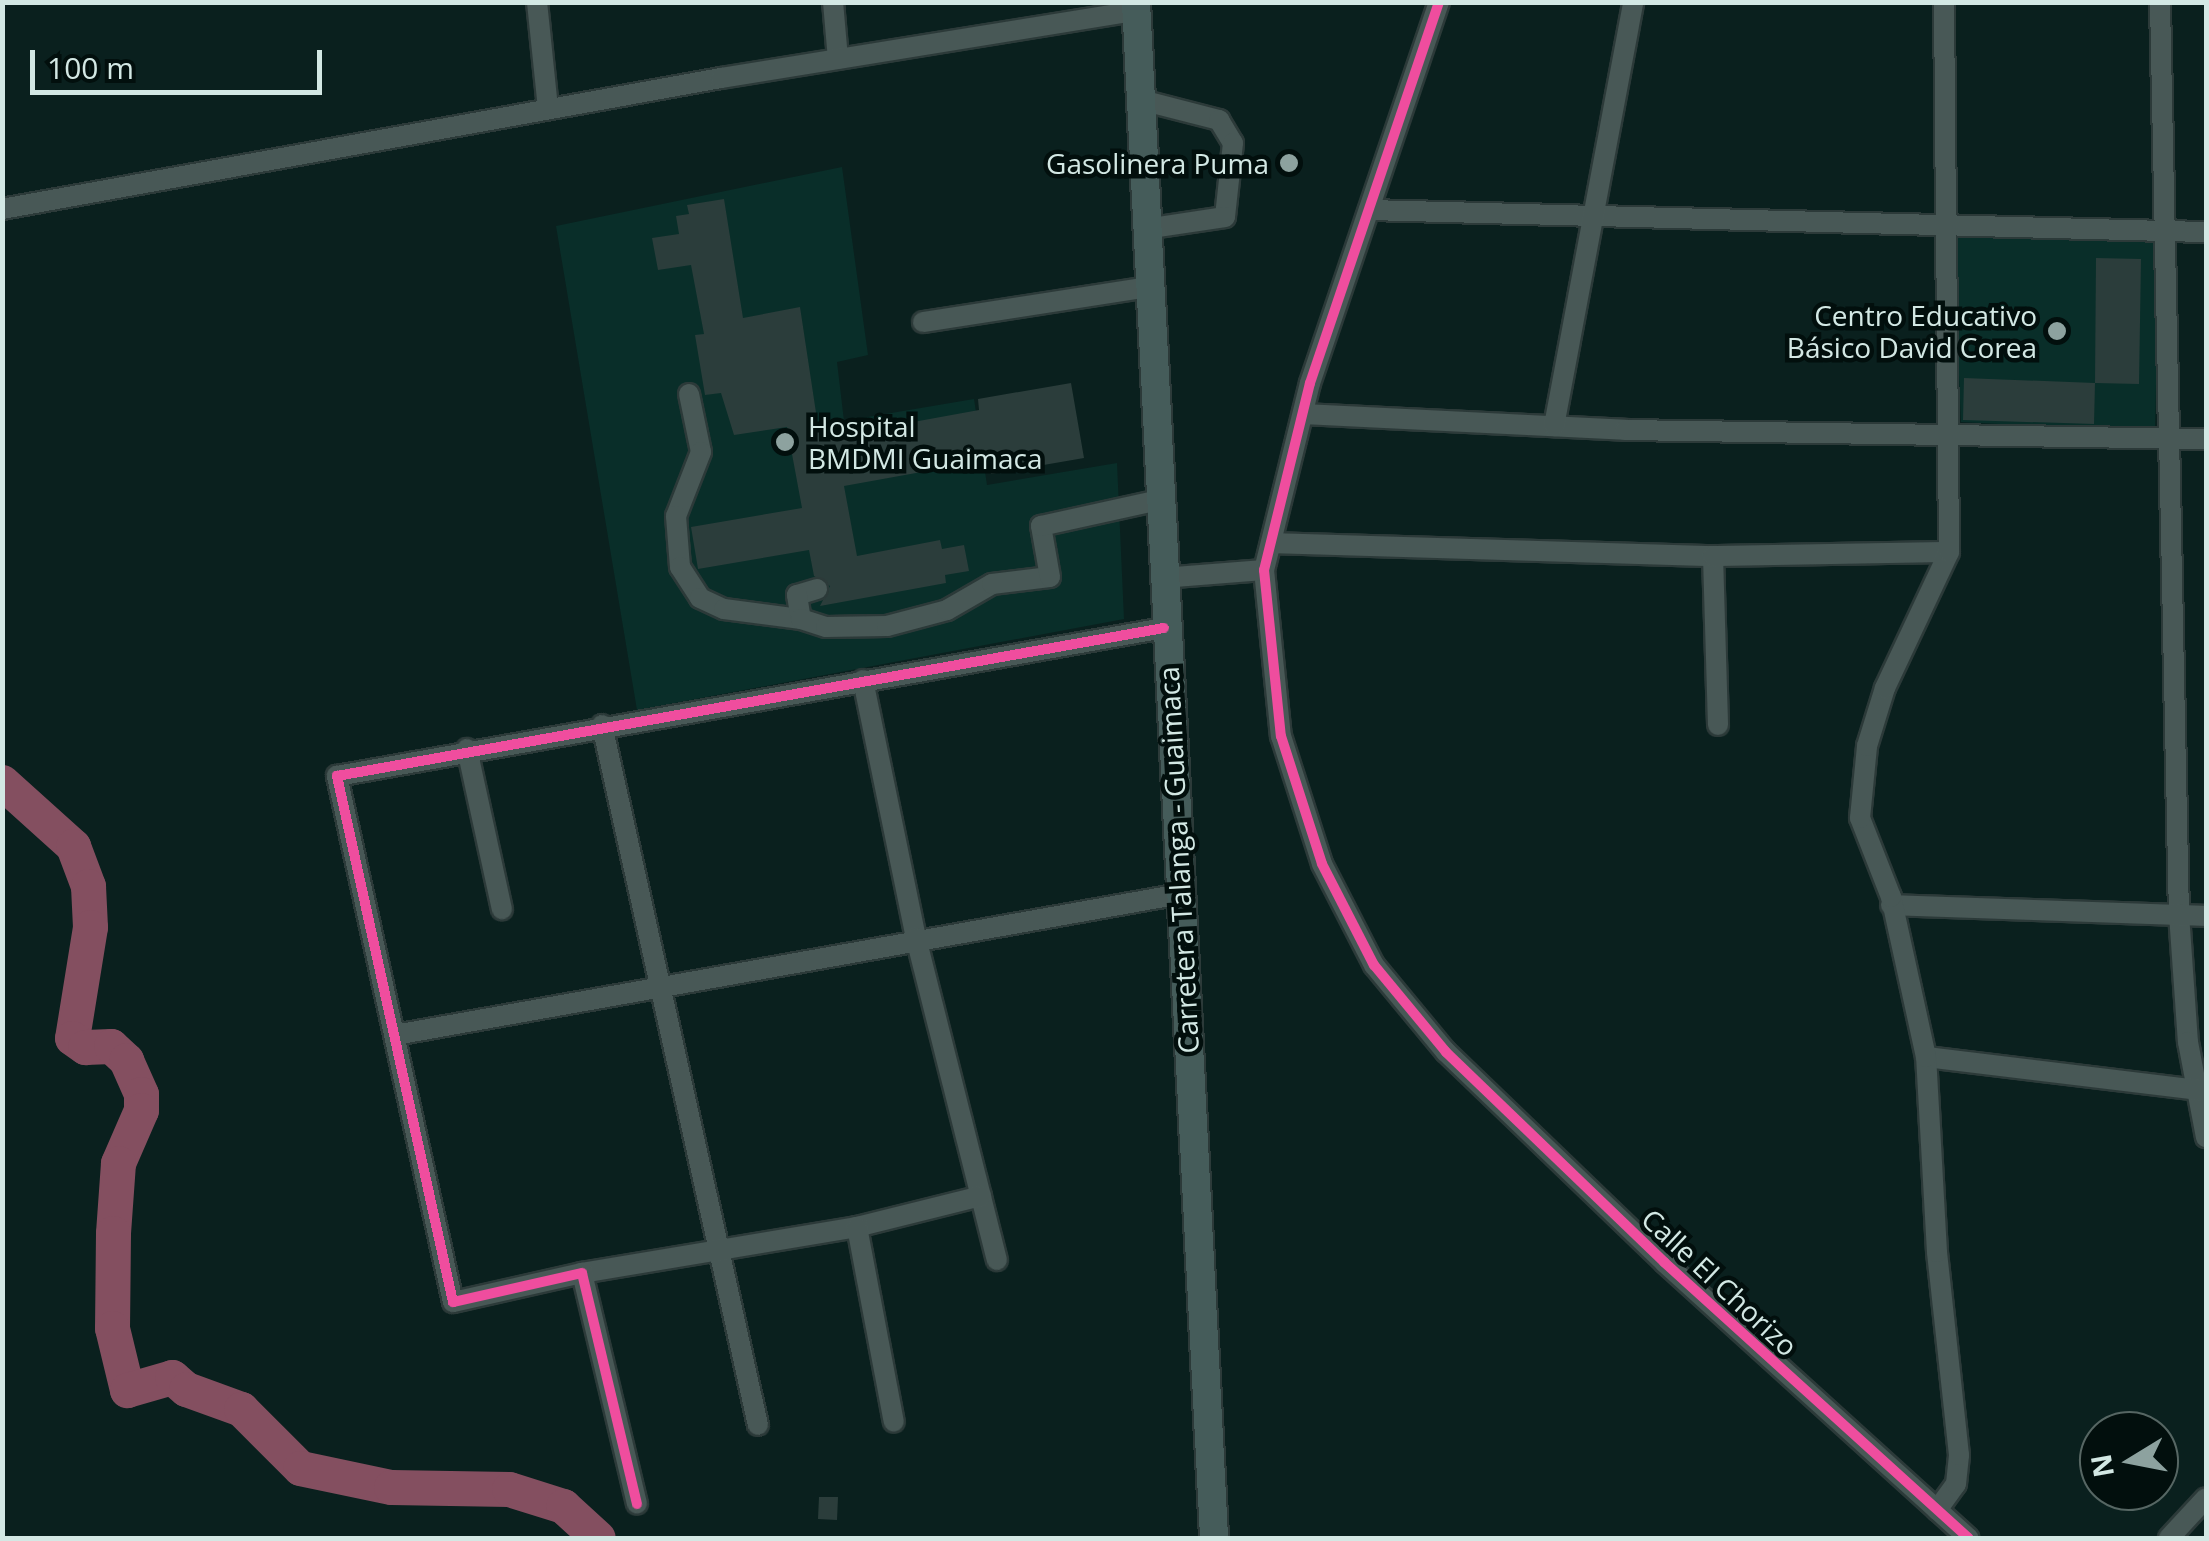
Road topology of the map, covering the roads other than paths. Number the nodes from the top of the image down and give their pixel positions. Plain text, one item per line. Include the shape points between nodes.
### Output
1 (537, 2) edge
2 (832, 2) edge
3 (1440, 2) edge
4 (1634, 2) edge
5 (1944, 2) edge
6 (2160, 2) edge
7 (1136, 6) edge
8 (838, 59) junction
9 (1141, 100) junction
10 (548, 108) junction
11 (2, 209) edge
12 (1369, 210) junction
13 (1590, 216) junction
14 (1950, 226) junction
15 (1146, 229) junction
16 (2164, 230) junction
17 (2206, 232) edge
18 (1149, 287) junction
19 (923, 322) dead end
20 (689, 394) dead end
21 (1303, 414) junction
22 (1554, 426) junction
23 (1948, 435) junction
24 (2206, 439) edge
25 (2166, 440) junction
26 (1158, 500) junction
27 (1271, 543) junction
28 (1948, 552) junction
29 (1713, 556) junction
30 (1264, 570) junction
31 (1162, 578) junction
32 (817, 589) dead end
33 (801, 619) junction
34 (1164, 628) junction
35 (863, 680) junction
36 (602, 725) junction
37 (1718, 726) dead end
38 (467, 749) junction
39 (1180, 894) junction
40 (1892, 905) junction
41 (502, 908) dead end
42 (2179, 914) junction
43 (2206, 916) edge
44 (916, 938) junction
45 (661, 986) junction
46 (395, 1035) junction
47 (1926, 1057) junction
48 (2202, 1090) edge
49 (2206, 1137) edge
50 (981, 1196) junction
51 (857, 1227) junction
52 (719, 1250) junction
53 (997, 1260) dead end
54 (582, 1273) junction
55 (894, 1422) dead end
56 (758, 1425) dead end
57 (2206, 1498) edge
58 (638, 1504) dead end
59 (1937, 1510) junction
60 (1214, 1538) edge
61 (1968, 1538) edge
62 (2169, 1538) edge

1 - 10 street
2 - 8 street
3 - 12 street
4 - 13 street
5 - 14 street
6 - 16 street
7 - 8 street
7 - 9 main road, Carretera Talanga - Guaimaca
8 - 10 street
9 - 15 main road, Carretera Talanga - Guaimaca
9 - 15 street via 1219,120 1233,142 1225,217
10 - 11 street
12 - 13 street
12 - 21 street
13 - 14 street
13 - 22 street
14 - 16 street
14 - 23 street
15 - 18 main road, Carretera Talanga - Guaimaca
16 - 17 street
16 - 25 street
18 - 19 street
18 - 26 main road, Carretera Talanga - Guaimaca
20 - 33 street via 701,452 676,516 680,568 700,598 724,609
21 - 22 street
21 - 27 street
22 - 23 street
23 - 25 street
23 - 28 street
24 - 25 street
25 - 42 street
26 - 31 main road, Carretera Talanga - Guaimaca
26 - 33 street via 1041,526 1050,577 992,584 947,610 887,626 826,627
27 - 29 street
27 - 30 street
28 - 29 street
28 - 40 street via 1867,746 1860,818
29 - 37 street
30 - 31 street
30 - 59 street, Calle El Chorizo via 1281,736 1322,864 1374,964 1446,1052
31 - 34 main road, Carretera Talanga - Guaimaca
32 - 33 street via 797,595
34 - 35 street
34 - 39 main road, Carretera Talanga - Guaimaca
35 - 36 street
35 - 44 street
36 - 38 street
36 - 45 street
38 - 41 street
38 - 46 street via 337,776
39 - 44 street
39 - 60 main road, Carretera Talanga - Guaimaca
40 - 42 street
40 - 47 street
42 - 43 street
42 - 48 street via 2188,1042
44 - 45 street
44 - 50 street
45 - 46 street
45 - 52 street
46 - 54 street via 453,1302
47 - 48 street
47 - 59 street via 1937,1252 1960,1456 1956,1484
48 - 49 street
50 - 51 street
50 - 53 street
51 - 52 street
51 - 55 street
52 - 54 street
52 - 56 street
54 - 58 street
57 - 62 street
59 - 61 street, Calle El Chorizo

